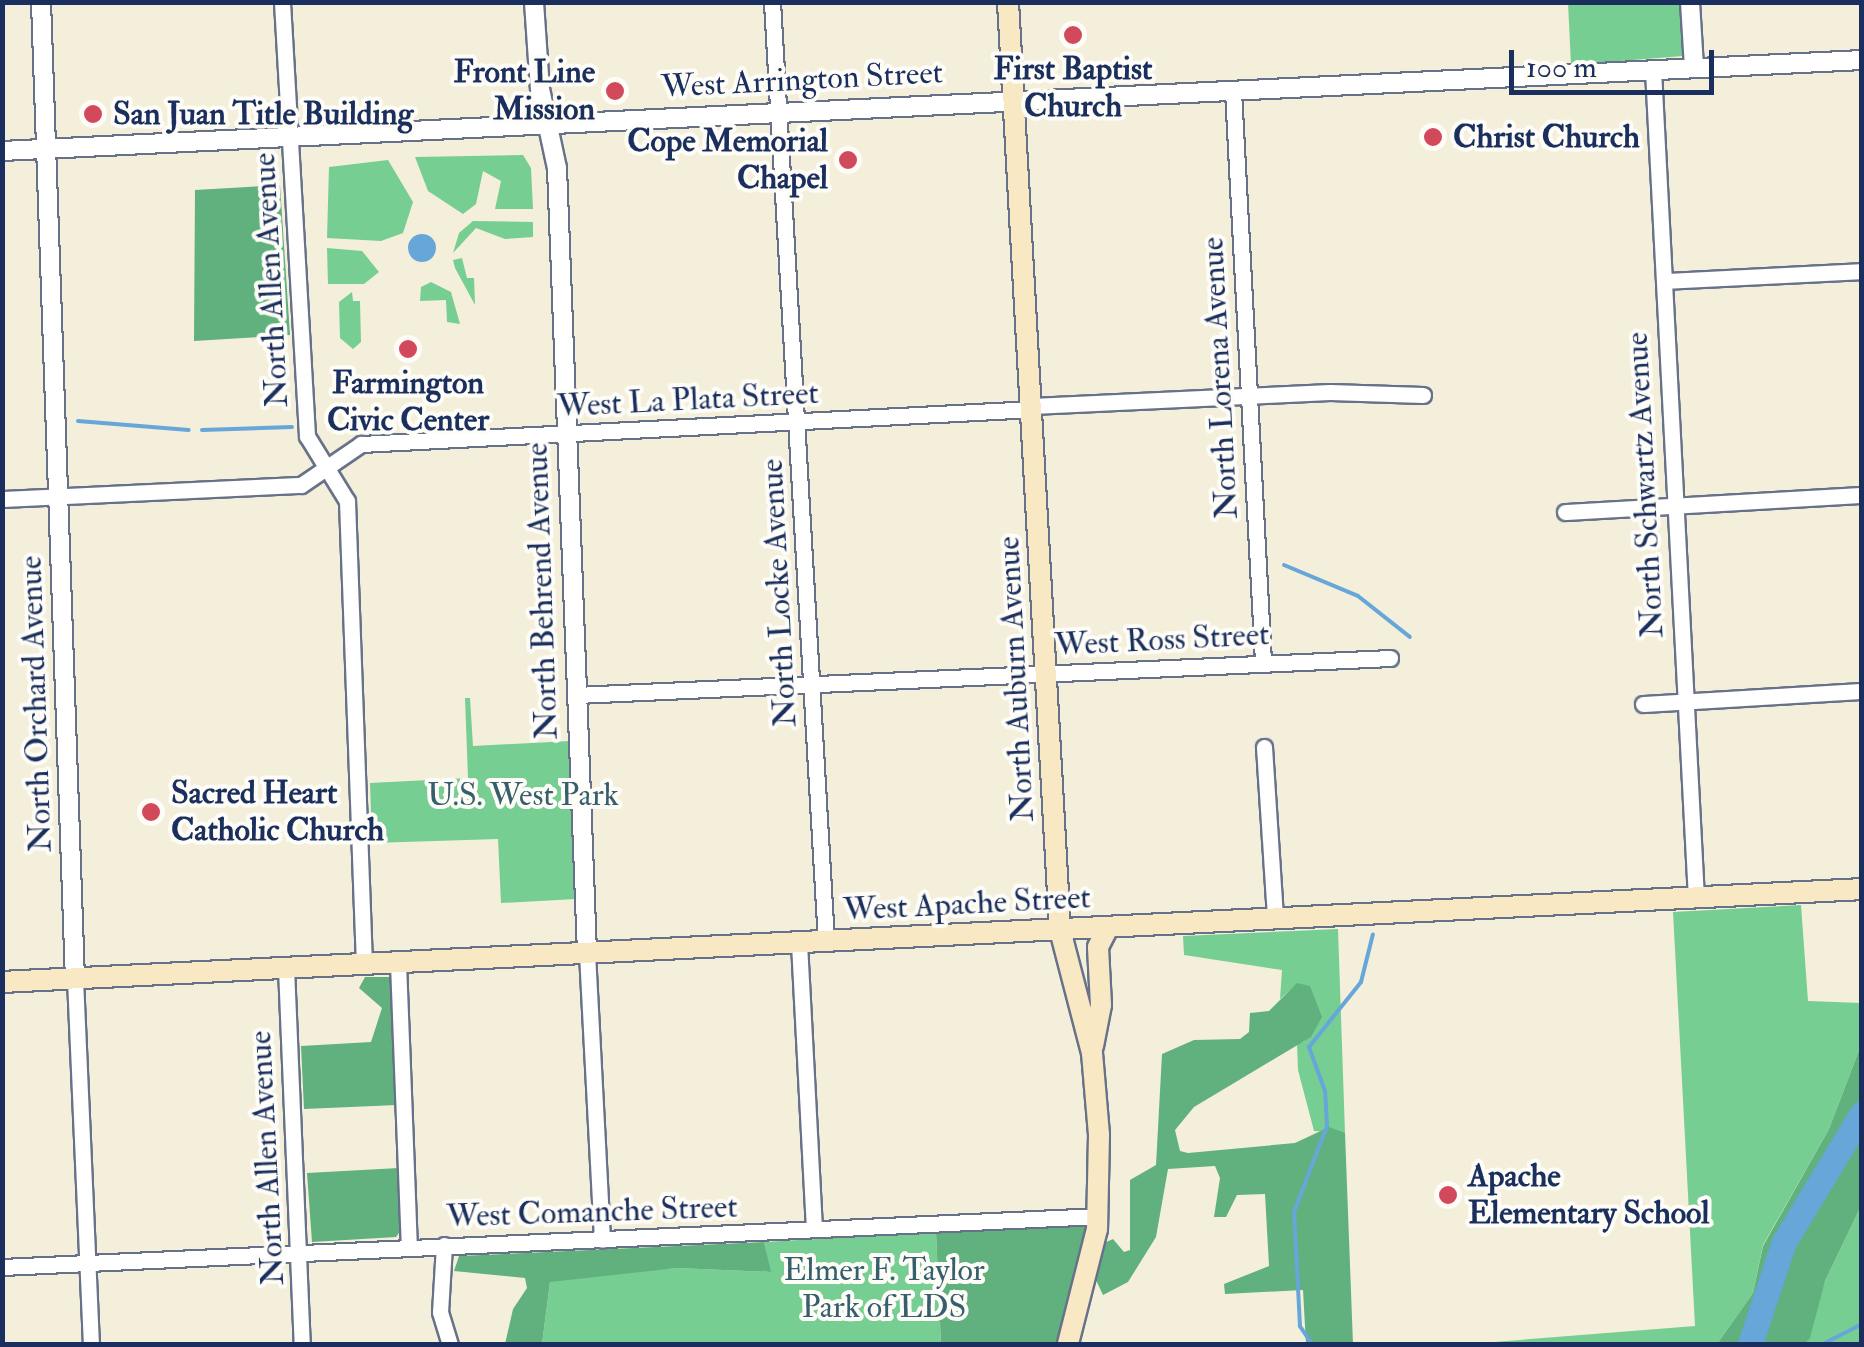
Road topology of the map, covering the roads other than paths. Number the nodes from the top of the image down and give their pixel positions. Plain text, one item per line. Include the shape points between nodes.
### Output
1 (41, 2) edge
2 (282, 2) edge
3 (534, 2) edge
4 (772, 2) edge
5 (1008, 2) edge
6 (1690, 2) edge
7 (1862, 60) edge
8 (1694, 68) junction
9 (1653, 70) junction
10 (1233, 90) junction
11 (1014, 99) junction
12 (779, 111) junction
13 (548, 124) junction
14 (291, 138) junction
15 (46, 149) junction
16 (2, 151) edge
17 (1862, 271) edge
18 (1666, 281) junction
19 (1423, 395) dead end
20 (1248, 396) junction
21 (1032, 408) junction
22 (797, 422) junction
23 (566, 433) junction
24 (326, 468) junction
25 (1862, 495) edge
26 (59, 496) junction
27 (2, 499) edge
28 (1676, 506) junction
29 (1565, 512) dead end
30 (1390, 658) dead end
31 (1264, 662) junction
32 (1046, 673) junction
33 (812, 684) junction
34 (1862, 690) edge
35 (576, 695) junction
36 (1686, 702) junction
37 (1643, 704) dead end
38 (1264, 747) dead end
39 (1862, 890) edge
40 (1696, 898) junction
41 (1275, 919) junction
42 (1108, 927) junction
43 (1060, 930) junction
44 (826, 941) junction
45 (799, 942) junction
46 (587, 953) junction
47 (398, 963) junction
48 (364, 964) junction
49 (286, 968) junction
50 (75, 979) junction
51 (2, 982) edge
52 (1092, 1053) junction
53 (1098, 1216) junction
54 (814, 1229) junction
55 (602, 1240) junction
56 (444, 1245) junction
57 (409, 1247) junction
58 (299, 1253) junction
59 (87, 1263) junction
60 (2, 1267) edge
61 (91, 1344) edge
62 (302, 1344) edge
63 (450, 1344) edge
64 (1068, 1344) edge

1 - 15 street, North Orchard Avenue
2 - 14 street, North Allen Avenue
3 - 13 street, North Behrend Avenue
4 - 12 street, North Locke Avenue
5 - 11 main road, North Auburn Avenue
6 - 8 street
7 - 8 street, West Arrington Street
8 - 9 street, West Arrington Street
9 - 10 street, West Arrington Street
9 - 18 street, North Schwartz Avenue
10 - 11 street, West Arrington Street
10 - 20 street, North Lorena Avenue
11 - 12 street, West Arrington Street
11 - 21 main road, North Auburn Avenue
12 - 13 street, West Arrington Street
12 - 22 street, North Locke Avenue
13 - 14 street, West Arrington Street
13 - 23 street, North Behrend Avenue via 557,168
14 - 15 street, West Arrington Street
14 - 24 street, North Allen Avenue via 307,436
15 - 16 street, West Arrington Street
15 - 26 street, North Orchard Avenue
17 - 18 street
18 - 28 street, North Schwartz Avenue
19 - 20 street, West La Plata Street
20 - 21 street, West La Plata Street
20 - 31 street, North Lorena Avenue
21 - 22 street, West La Plata Street
21 - 32 main road, North Auburn Avenue
22 - 23 street, West La Plata Street
22 - 33 street, North Locke Avenue
23 - 24 street, West La Plata Street via 360,444
23 - 35 street, North Behrend Avenue
24 - 26 street, West La Plata Street via 301,486
24 - 48 street, North Allen Avenue via 347,502
25 - 28 street
26 - 27 street, West La Plata Street
26 - 50 street, North Orchard Avenue
28 - 29 street
28 - 36 street, North Schwartz Avenue
30 - 31 street, West Ross Street
31 - 32 street, West Ross Street
32 - 33 street, West Ross Street
32 - 43 main road, North Auburn Avenue
33 - 35 street, West Ross Street
33 - 44 street, North Locke Avenue
34 - 36 street
35 - 46 street, North Behrend Avenue
36 - 37 street
36 - 40 street, North Schwartz Avenue
38 - 41 street
39 - 40 main road, West Apache Street
40 - 41 main road, West Apache Street
41 - 42 main road, West Apache Street
42 - 43 main road, West Apache Street
42 - 52 main road via 1098,947 1101,1005
43 - 44 main road, West Apache Street
43 - 52 main road, North Auburn Avenue
44 - 45 main road, West Apache Street
45 - 46 main road, West Apache Street
45 - 54 street
46 - 47 main road, West Apache Street
46 - 55 street, North Behrend Avenue
47 - 48 main road, West Apache Street
47 - 57 street
48 - 49 main road, West Apache Street
49 - 50 main road, West Apache Street
49 - 58 street, North Allen Avenue
50 - 51 main road, West Apache Street
50 - 59 street, North Orchard Avenue
52 - 53 main road, North Auburn Avenue
53 - 54 street, West Comanche Street
53 - 64 main road, North Auburn Avenue
54 - 55 street, West Comanche Street
55 - 56 street, West Comanche Street
56 - 57 street, West Comanche Street
56 - 63 street via 440,1312
57 - 58 street, West Comanche Street
58 - 59 street, West Comanche Street
58 - 62 street, North Allen Avenue
59 - 60 street, West Comanche Street
59 - 61 street, North Orchard Avenue

